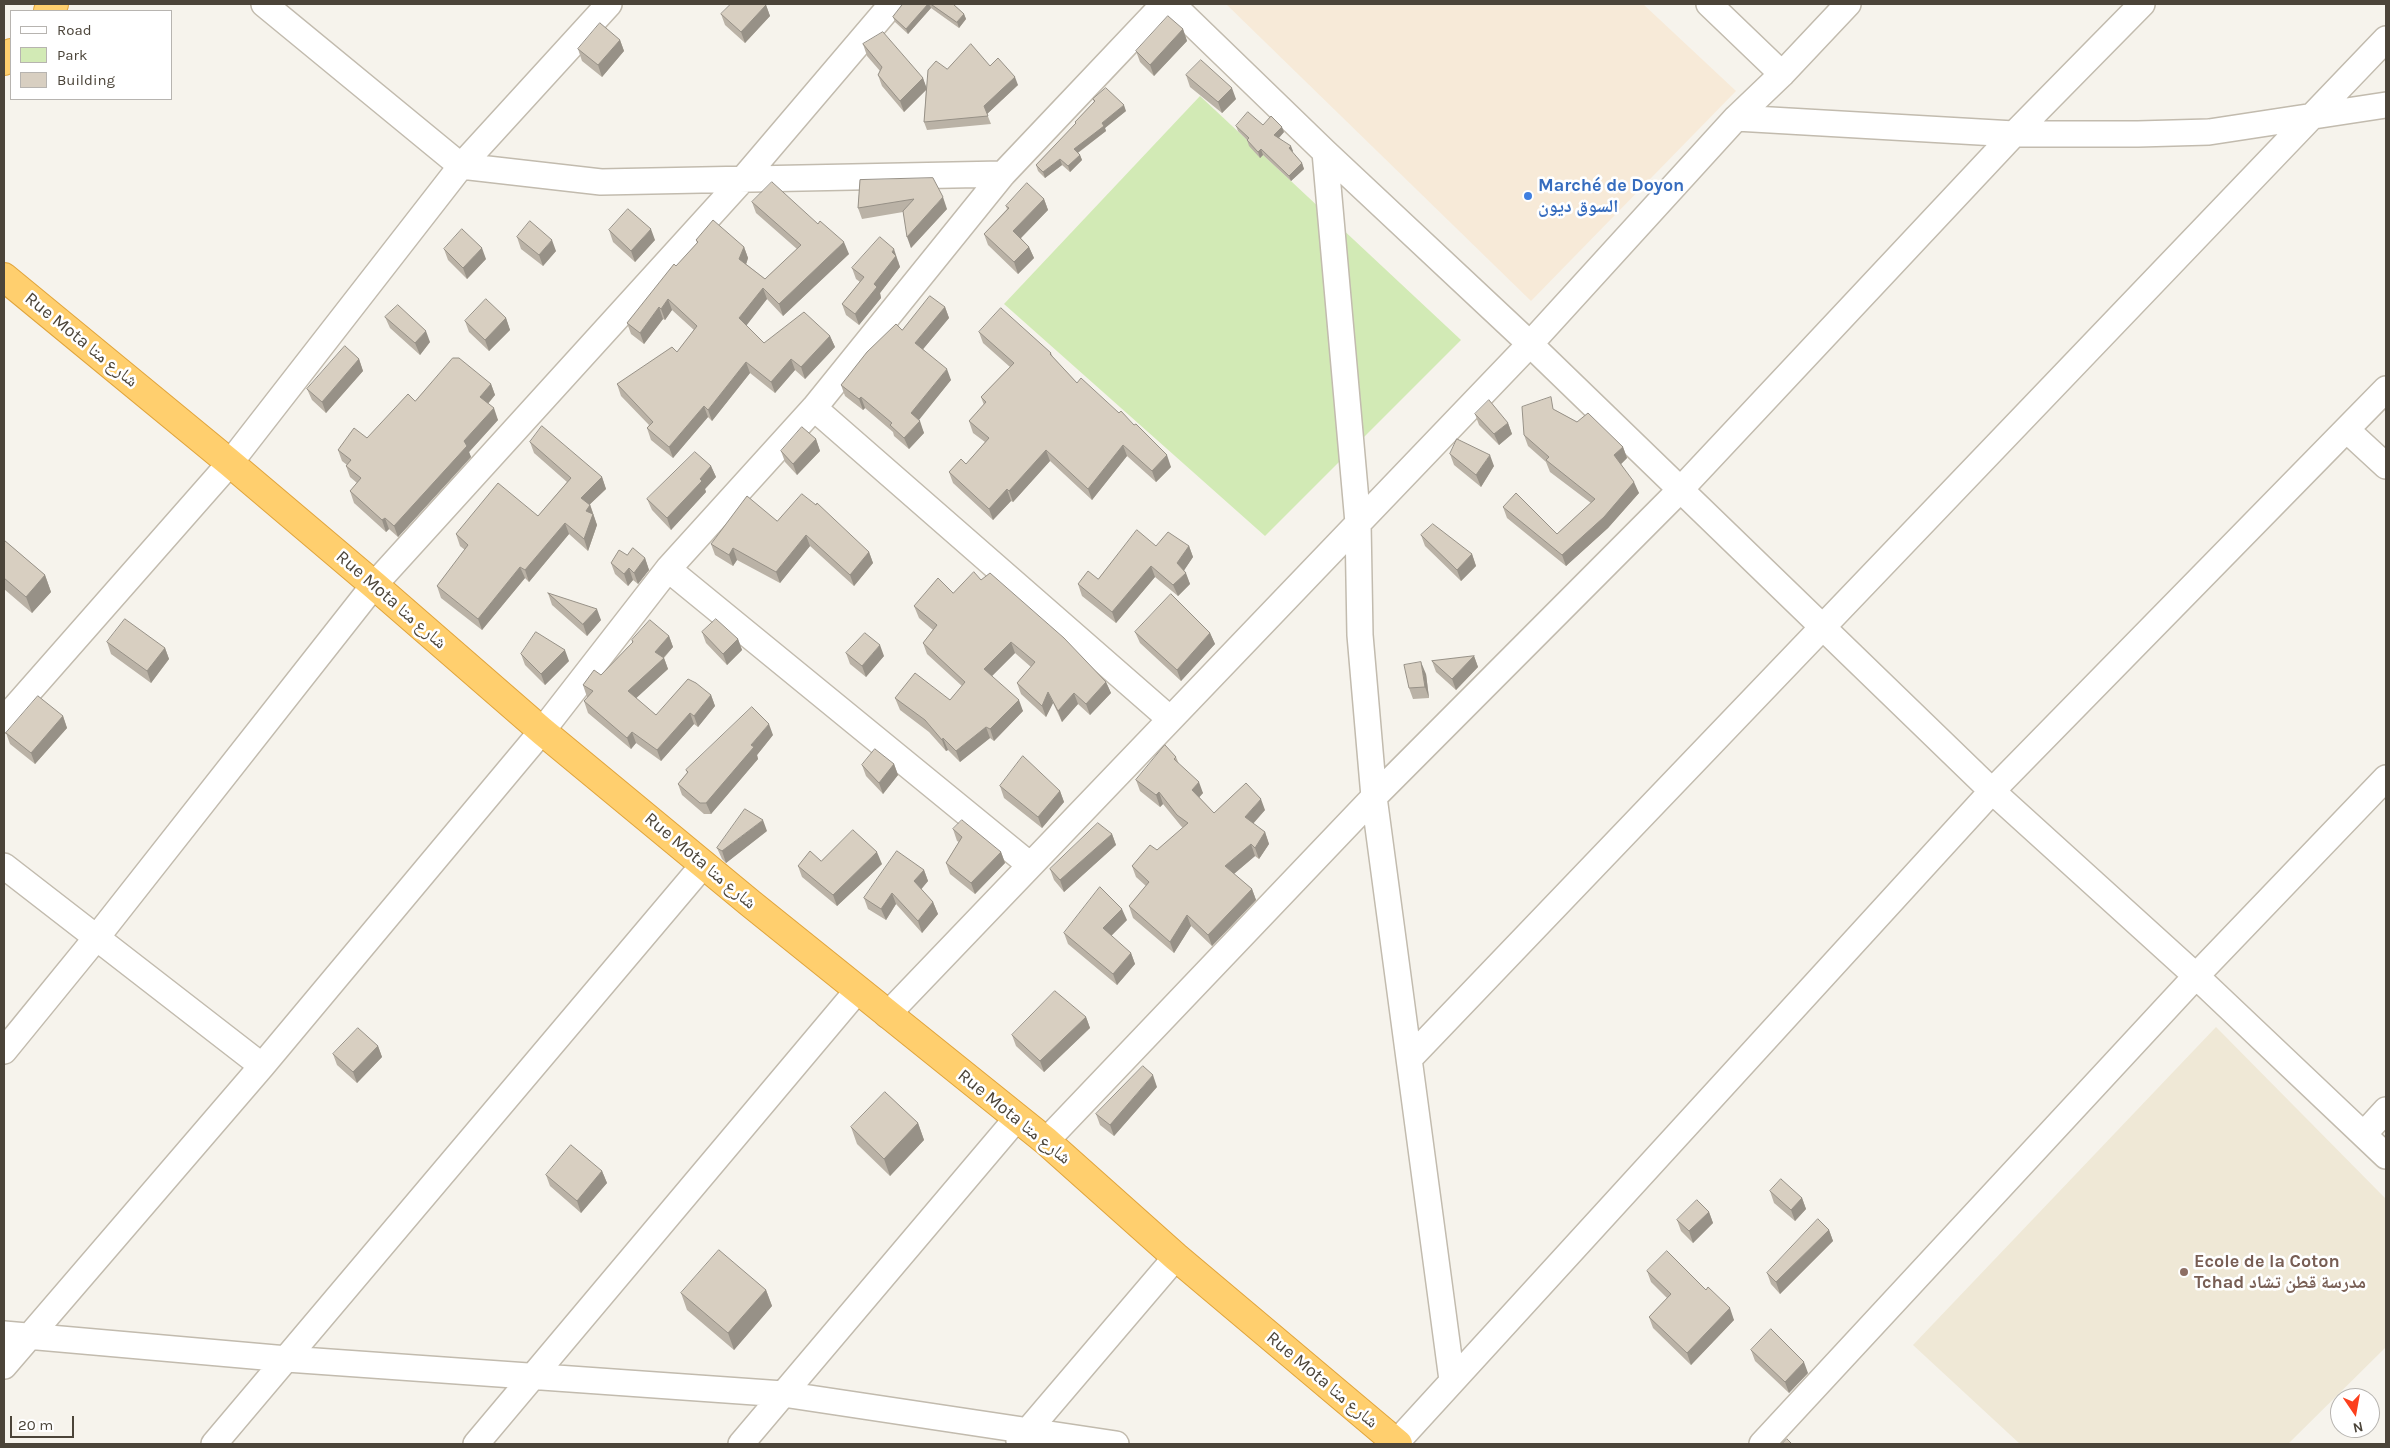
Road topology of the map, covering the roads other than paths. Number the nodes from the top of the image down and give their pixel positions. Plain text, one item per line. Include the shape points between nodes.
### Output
1 (264, 4) edge
2 (609, 4) edge
3 (892, 4) edge
4 (1164, 4) edge
5 (1172, 4) edge
6 (1709, 4) edge
7 (1848, 4) edge
8 (2142, 4) edge
9 (2386, 38) edge
10 (1782, 74) junction
11 (2386, 105) edge
12 (2314, 115) junction
13 (1736, 118) junction
14 (2014, 134) junction
15 (1325, 152) junction
16 (461, 166) junction
17 (1003, 174) junction
18 (744, 179) junction
19 (4, 277) edge
20 (1530, 344) junction
21 (2386, 389) edge
22 (814, 408) junction
23 (2348, 431) junction
24 (230, 463) junction
25 (2386, 466) edge
26 (1681, 489) junction
27 (1358, 523) junction
28 (668, 569) junction
29 (374, 584) junction
30 (1823, 627) junction
31 (1170, 719) junction
32 (4, 720) edge
33 (542, 731) junction
34 (2386, 778) edge
35 (1992, 791) junction
36 (1374, 797) junction
37 (704, 864) junction
38 (1030, 865) junction
39 (4, 866) edge
40 (97, 937) junction
41 (2196, 976) junction
42 (857, 991) junction
43 (887, 1015) junction
44 (4, 1051) edge
45 (1409, 1059) junction
46 (262, 1066) junction
47 (2386, 1110) edge
48 (1017, 1118) junction
49 (2364, 1134) junction
50 (1046, 1141) junction
51 (2386, 1156) edge
52 (1176, 1257) junction
53 (4, 1334) edge
54 (29, 1336) junction
55 (287, 1359) junction
56 (4, 1366) edge
57 (534, 1377) junction
58 (1452, 1380) junction
59 (783, 1394) junction
60 (1022, 1438) edge
61 (214, 1444) edge
62 (476, 1444) edge
63 (741, 1444) edge
64 (1116, 1444) edge
65 (1397, 1444) edge
66 (1762, 1444) edge

1 - 16 street
2 - 16 street
3 - 18 street
4 - 17 street
5 - 15 street
6 - 10 street
7 - 10 street
8 - 14 street
9 - 12 street
10 - 13 street
11 - 12 street
12 - 14 street via 2209,132
12 - 30 street
13 - 14 street
13 - 20 street
14 - 26 street
15 - 20 street
15 - 27 street
16 - 18 street via 601,182
16 - 24 street
17 - 18 street
17 - 22 street
18 - 29 street
19 - 24 highway, Rue Mota شارع متا
20 - 26 street
20 - 27 street
21 - 23 street
22 - 28 street
22 - 31 street
23 - 25 street
23 - 35 street
24 - 29 highway, Rue Mota شارع متا
24 - 32 street
26 - 30 street
26 - 36 street
27 - 31 street
27 - 36 street via 1360,634
28 - 33 street
28 - 38 street
29 - 33 highway, Rue Mota شارع متا
29 - 40 street
30 - 35 street
30 - 45 street
31 - 38 street
33 - 37 highway, Rue Mota شارع متا
33 - 46 street
34 - 41 street
35 - 41 street
35 - 58 street
36 - 45 street
36 - 50 street
37 - 42 highway, Rue Mota شارع متا
37 - 55 street
38 - 43 street
39 - 40 street
40 - 44 street
40 - 46 street
41 - 49 street
41 - 66 street
42 - 43 highway, Rue Mota شارع متا
42 - 57 street
43 - 48 highway, Rue Mota شارع متا
45 - 58 street
46 - 54 street
47 - 49 street
48 - 50 highway, Rue Mota شارع متا
48 - 59 street
49 - 51 street
50 - 52 highway, Rue Mota شارع متا
52 - 60 street
52 - 65 highway, Rue Mota شارع متا
53 - 54 street
54 - 55 street
54 - 56 street
55 - 57 street
55 - 61 street
57 - 59 street
57 - 62 street
58 - 65 street
59 - 60 street
59 - 63 street
60 - 64 street

